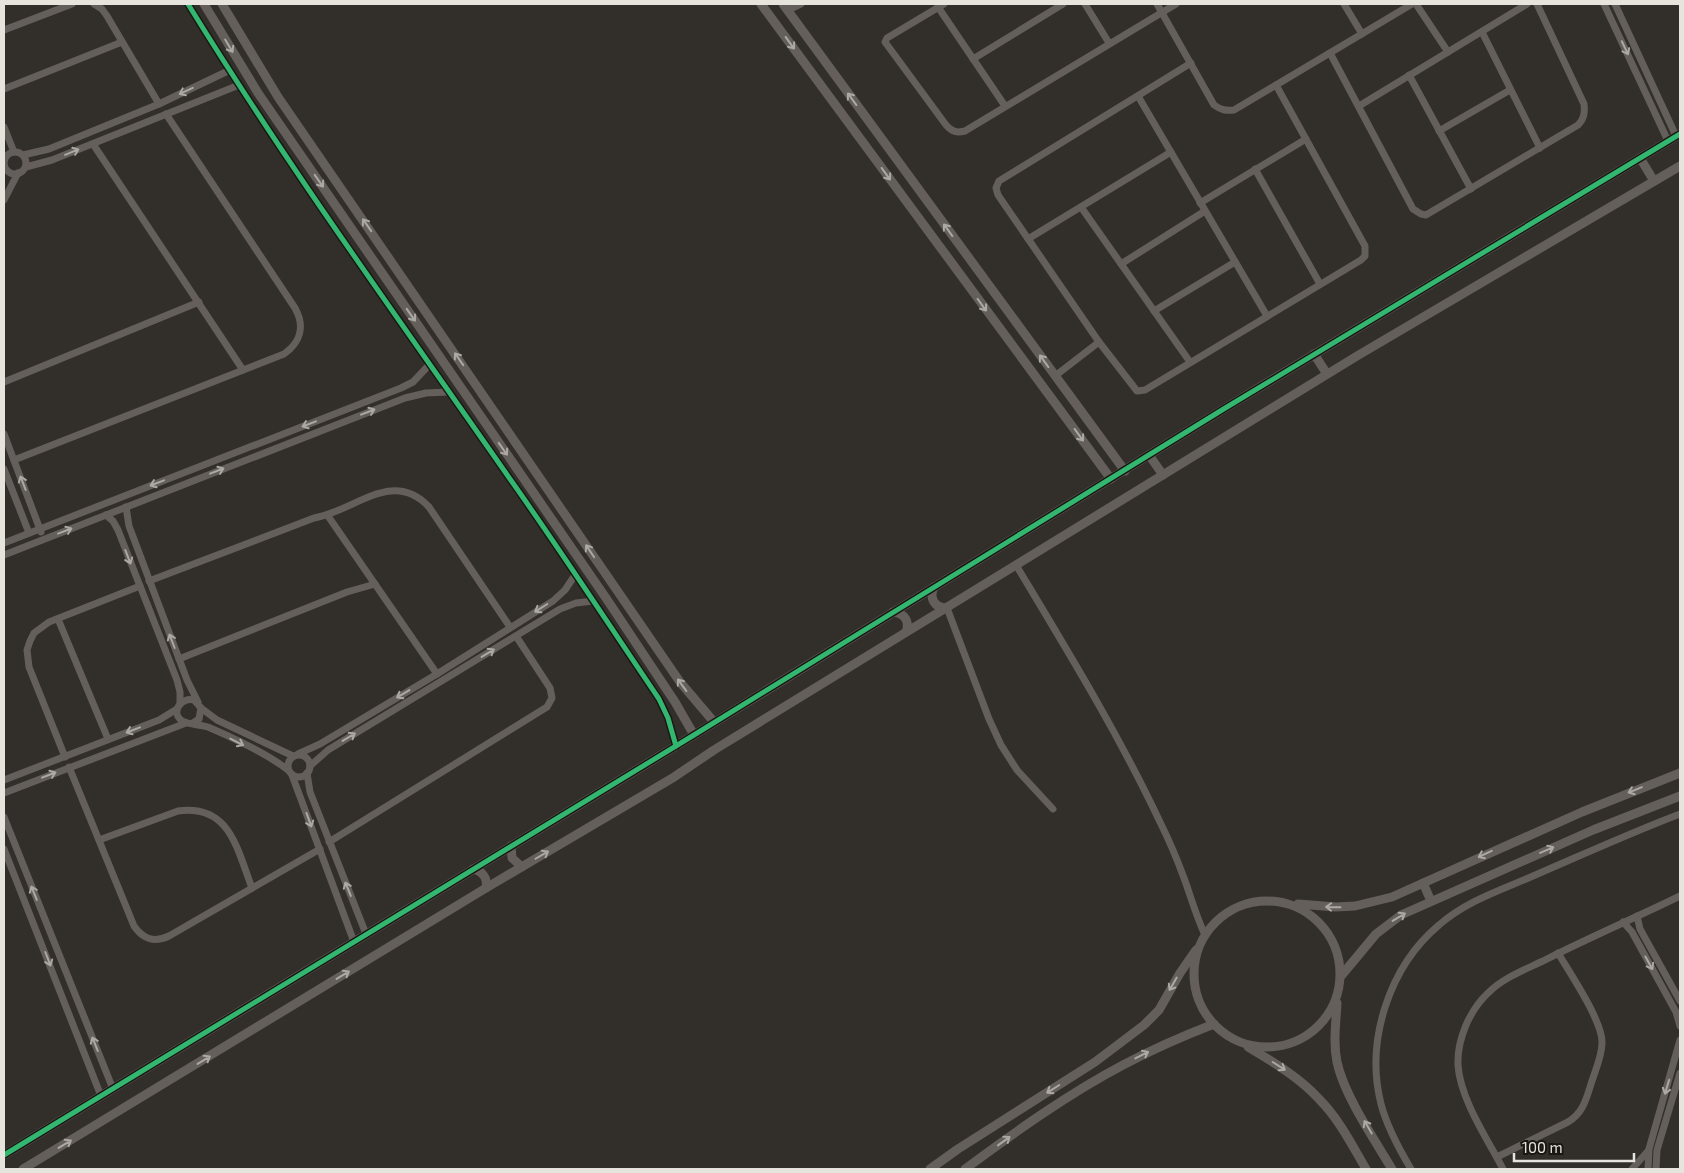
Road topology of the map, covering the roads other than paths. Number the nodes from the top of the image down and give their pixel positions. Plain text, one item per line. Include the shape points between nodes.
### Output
1 (72, 4) edge
2 (94, 4) edge
3 (188, 4) edge
4 (204, 4) edge
5 (222, 4) edge
6 (761, 4) edge
7 (801, 4) edge
8 (1063, 4) edge
9 (1085, 4) edge
10 (1157, 4) edge
11 (1176, 4) edge
12 (1344, 4) edge
13 (1414, 4) edge
14 (1527, 4) edge
15 (1537, 4) edge
16 (1604, 4) edge
17 (1615, 4) edge
18 (941, 5) edge
19 (785, 7) edge
20 (1162, 11) junction
21 (4, 30) edge
22 (1482, 32) junction
23 (1362, 34) junction
24 (122, 42) junction
25 (1108, 43) junction
26 (1448, 52) junction
27 (1330, 53) junction
28 (973, 59) junction
29 (1191, 64) junction
30 (230, 70) junction
31 (1410, 76) junction
32 (239, 85) junction
33 (1276, 85) junction
34 (4, 89) edge
35 (1510, 90) junction
36 (1138, 96) junction
37 (159, 104) junction
38 (1005, 106) junction
39 (1359, 106) junction
40 (166, 114) junction
41 (872, 125) junction
42 (4, 127) edge
43 (1439, 131) junction
44 (858, 136) junction
45 (1675, 137) edge
46 (1306, 139) junction
47 (93, 144) junction
48 (1540, 148) junction
49 (14, 152) junction
50 (1171, 152) junction
51 (23, 155) junction
52 (1640, 158) junction
53 (4, 162) edge
54 (1680, 166) edge
55 (26, 167) junction
56 (1255, 169) junction
57 (18, 173) junction
58 (1654, 182) junction
59 (1471, 189) junction
60 (4, 200) edge
61 (1200, 203) junction
62 (1081, 207) junction
63 (1205, 212) junction
64 (1028, 239) junction
65 (1235, 262) junction
66 (1121, 264) junction
67 (1320, 284) junction
68 (199, 302) junction
69 (1154, 311) junction
70 (1267, 316) junction
71 (1099, 342) junction
72 (1314, 354) junction
73 (1190, 362) junction
74 (429, 365) junction
75 (244, 370) junction
76 (1327, 374) junction
77 (1055, 376) junction
78 (4, 382) edge
79 (478, 386) junction
80 (448, 392) junction
81 (466, 394) junction
82 (4, 434) edge
83 (1149, 455) junction
84 (14, 460) junction
85 (4, 469) edge
86 (1125, 471) junction
87 (1163, 475) junction
88 (1111, 479) junction
89 (126, 507) junction
90 (106, 515) junction
91 (328, 516) junction
92 (40, 529) junction
93 (29, 533) junction
94 (44, 539) junction
95 (4, 543) edge
96 (4, 555) edge
97 (1016, 566) junction
98 (575, 575) junction
99 (150, 581) junction
100 (375, 584) junction
101 (140, 586) junction
102 (934, 587) junction
103 (593, 601) junction
104 (946, 608) junction
105 (894, 612) junction
106 (58, 618) junction
107 (510, 628) junction
108 (906, 632) junction
109 (516, 636) junction
110 (179, 659) junction
111 (437, 674) junction
112 (199, 705) junction
113 (178, 706) junction
114 (714, 722) junction
115 (189, 723) junction
116 (694, 735) junction
117 (108, 739) junction
118 (676, 746) junction
119 (296, 755) junction
120 (64, 756) junction
121 (310, 766) junction
122 (69, 768) junction
123 (290, 772) junction
124 (307, 773) junction
125 (1680, 773) edge
126 (4, 780) edge
127 (4, 793) edge
128 (1680, 796) edge
129 (1053, 809) dead end
130 (1680, 814) edge
131 (4, 816) edge
132 (99, 840) junction
133 (329, 842) junction
134 (511, 846) junction
135 (4, 849) edge
136 (320, 849) junction
137 (522, 867) junction
138 (473, 869) junction
139 (1423, 883) junction
140 (252, 888) junction
141 (486, 888) junction
142 (1680, 896) edge
143 (1431, 901) junction
144 (1289, 904) junction
145 (42, 911) junction
146 (31, 916) junction
147 (1637, 916) junction
148 (1623, 922) junction
149 (366, 934) junction
150 (1202, 939) junction
151 (354, 942) junction
152 (1558, 953) junction
153 (1341, 976) junction
154 (68, 978) junction
155 (57, 982) junction
156 (1338, 995) junction
157 (1680, 1001) edge
158 (1214, 1024) junction
159 (1680, 1026) edge
160 (1680, 1040) edge
161 (1237, 1041) junction
162 (1680, 1073) edge
163 (113, 1089) junction
164 (101, 1096) junction
165 (1649, 1149) junction
166 (4, 1155) edge
167 (1497, 1157) junction
168 (23, 1169) edge
169 (930, 1169) edge
170 (965, 1169) edge
171 (1366, 1169) edge
172 (1392, 1169) edge
173 (1411, 1169) edge
174 (1503, 1169) edge
175 (1632, 1169) edge
176 (1648, 1169) edge
177 (1656, 1169) edge

1 - 21 street
2 - 24 street via 102,9
3 - 30 street
4 -> 81 street via 258,93
79 -> 5 street via 278,97
6 -> 44 street
7 - 19 street
8 - 28 street
9 - 25 street
10 - 20 street
11 - 20 street
12 - 23 street
13 - 23 street
13 - 26 street
14 - 22 street
15 - 48 street via 1585,110 1578,126
16 -> 45 street
17 - 45 street
18 - 28 street
18 - 38 street via 887,38 886,44 946,125 955,132 965,130
41 -> 19 street
20 - 25 street
20 - 29 street
22 - 26 street
22 - 35 street
23 - 27 street
24 - 34 street
24 - 37 street
25 - 38 street
26 - 31 street
27 - 33 street
27 - 39 street
28 - 38 street
29 - 33 street via 1214,105 1224,110 1234,110
29 - 36 street
30 - 32 street
30 -> 37 street
31 - 39 street
31 - 43 street
32 - 40 street
32 - 74 street
33 - 46 street
35 - 43 street
35 - 48 street
36 - 50 street
36 - 64 street via 999,181 998,195
37 - 51 street via 49,149
39 - 59 street via 1417,212 1431,213
40 - 47 street
40 - 75 street via 299,315 301,330 296,344 284,354
41 - 44 street
77 -> 41 street
42 - 49 street
43 - 59 street
44 -> 88 street
45 - 52 street
46 - 56 street
46 - 67 street via 1366,251 1361,260
55 -> 47 street
47 - 68 street
48 - 59 street
49 - 51 street
49 - 53 street
50 - 61 street
50 - 62 street
51 - 55 street
52 - 58 street
52 - 72 street
53 - 57 street via 9,172
54 - 58 street
55 - 57 street
56 - 61 street
56 - 67 street
57 - 60 street
58 - 76 street
61 - 63 street
62 - 64 street
62 - 66 street
63 - 65 street
63 - 66 street
64 - 71 street
65 - 69 street
65 - 70 street
66 - 69 street
67 - 70 street
68 - 75 street
68 - 78 street
69 - 73 street
70 - 73 street
71 - 73 street via 1134,390 1140,392
71 - 77 street
72 - 76 street
72 - 83 street
74 - 80 street
74 -> 92 street via 413,382 401,388
75 - 84 street
76 - 87 street
77 - 86 street
79 - 81 street
114 -> 79 street via 680,682
89 -> 80 street via 405,398
80 - 98 street
81 -> 116 street via 611,606
82 - 84 street
83 - 86 street
83 - 87 street
92 -> 84 street
85 - 93 street
86 - 88 street
87 - 97 street
88 - 102 street
89 - 90 street
89 - 99 street via 128,526
94 -> 90 street
90 -> 101 street via 118,530
91 - 99 street via 314,518
91 - 100 street
91 - 107 street via 383,491 403,490 413,494 429,507
92 - 93 street
92 - 94 street
93 - 95 street
94 - 96 street
97 - 104 street
97 - 150 street via 1131,762 1184,878
98 - 103 street
98 -> 107 street via 559,596
110 -> 99 street
100 - 110 street via 347,592
100 - 111 street
101 - 106 street
101 - 113 street via 177,680 180,692
102 - 104 street via 934,603
102 - 105 street
103 - 109 street via 560,609
103 - 118 street via 659,699
104 - 108 street
104 - 129 street via 998,739 1017,770
105 - 108 street via 905,617
105 - 114 street
106 - 117 street
106 - 120 street via 34,633 27,659
107 - 111 street
137 -> 108 street via 674,778
121 -> 109 street via 328,750
109 - 133 street via 550,688 552,698 547,707
110 - 112 street
111 -> 119 street
112 - 113 street via 190,699
112 - 115 street via 201,715
112 - 119 street via 217,720 282,753
113 - 115 street via 180,719
113 -> 117 street via 159,720
114 - 116 street
115 - 122 street
115 -> 123 street via 213,729 272,759
116 - 118 street
117 - 120 street
118 - 134 street
119 - 121 street via 305,756
119 - 123 street via 288,762
120 - 126 street
121 - 124 street
127 -> 122 street
122 - 132 street
123 - 124 street via 301,776
123 -> 136 street
124 - 133 street via 310,792
125 -> 139 street via 1582,812
143 -> 128 street
130 - 173 street via 1465,906 1438,925 1418,946 1392,989 1376,1048 1381,1104 1395,1141
145 -> 131 street
132 - 140 street via 178,811 202,811 214,816 231,833
132 - 140 street via 134,926 145,938 162,940
149 -> 133 street
134 - 137 street via 512,858
134 - 138 street
135 - 146 street
136 - 140 street
136 - 151 street
137 - 141 street
138 - 141 street via 484,876
138 - 149 street
139 - 143 street
139 -> 144 street via 1392,897 1355,906
168 -> 141 street
142 - 147 street
153 -> 143 street via 1376,934 1401,915
144 - 150 street via 1260,901 1241,905 1224,914
144 - 153 street via 1306,912 1327,931 1336,948
145 - 146 street
145 - 154 street
146 -> 155 street
147 - 148 street
147 - 157 street via 1640,929
148 - 152 street
148 -> 159 street via 1641,948 1676,1012
149 - 151 street
150 - 158 street via 1195,962 1194,981 1198,1000
150 -> 169 street via 1159,1010 1144,1025 1095,1062
151 - 163 street
152 - 167 street via 1505,980 1488,993 1477,1006 1464,1032 1458,1064 1463,1088
152 - 167 street via 1600,1027 1602,1042 1598,1062 1585,1104 1578,1114
153 - 156 street
154 - 155 street
163 -> 154 street
155 - 164 street
156 - 161 street via 1324,1020 1310,1034 1293,1043 1265,1047
172 -> 156 street via 1342,1078 1335,1046
158 - 161 street
170 -> 158 street via 1018,1131 1121,1066
160 -> 165 street
161 -> 171 street via 1284,1068 1320,1099
162 - 177 street via 1657,1150
163 - 164 street
164 - 166 street
165 - 175 street
165 - 176 street
167 - 174 street

